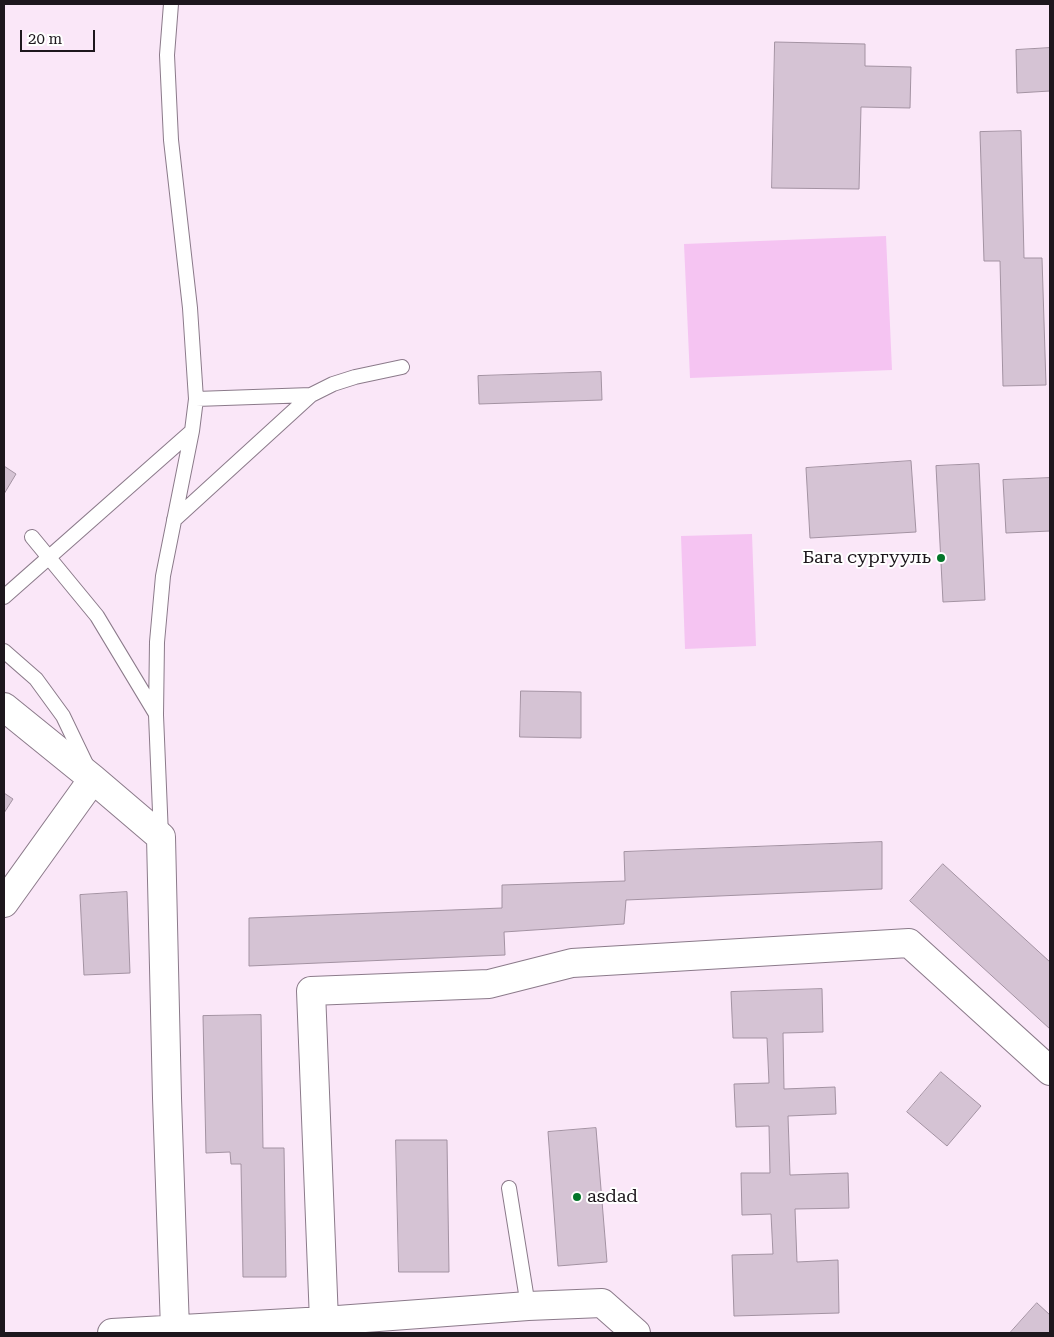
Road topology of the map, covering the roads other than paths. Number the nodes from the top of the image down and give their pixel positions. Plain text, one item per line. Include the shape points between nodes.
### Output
1 (170, 4) edge
2 (402, 367) dead end
3 (311, 395) junction
4 (196, 399) junction
5 (192, 431) junction
6 (174, 520) junction
7 (32, 536) dead end
8 (49, 556) junction
9 (4, 597) edge
10 (4, 651) edge
11 (4, 707) edge
12 (156, 715) junction
13 (93, 779) junction
14 (161, 837) junction
15 (4, 903) edge
16 (1050, 1071) edge
17 (509, 1188) dead end
18 (528, 1306) junction
19 (324, 1321) junction
20 (175, 1329) junction
21 (112, 1333) edge
22 (636, 1333) edge

1 - 4 lane via 167,55 171,140 190,308
2 - 3 lane via 355,377
3 - 4 lane
3 - 6 lane
4 - 5 lane
5 - 6 lane
5 - 8 lane
6 - 12 lane via 163,576 157,642
7 - 8 lane
8 - 9 lane
8 - 12 lane via 97,616
10 - 13 lane via 36,679 63,716
11 - 13 street
12 - 14 lane
13 - 14 street
13 - 15 street
14 - 20 street
16 - 19 street via 909,943 572,963 489,984 311,991
17 - 18 lane
18 - 19 street
18 - 22 street via 602,1303
19 - 20 street
20 - 21 street

